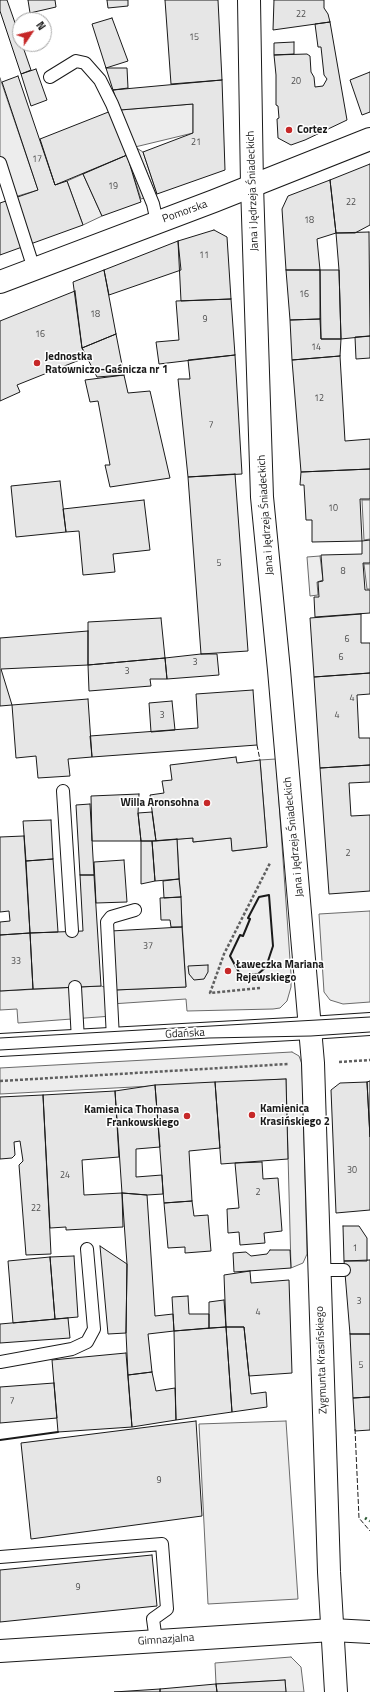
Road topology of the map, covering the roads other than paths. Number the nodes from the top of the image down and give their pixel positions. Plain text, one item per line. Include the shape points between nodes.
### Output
1 (249, 0) edge
2 (50, 77) dead end
3 (370, 139) edge
4 (0, 164) edge
5 (252, 185) junction
6 (157, 222) junction
7 (34, 269) junction
8 (0, 282) edge
9 (63, 791) dead end
10 (134, 910) dead end
11 (72, 931) dead end
12 (75, 987) dead end
13 (370, 1024) edge
14 (310, 1028) junction
15 (113, 1038) junction
16 (78, 1040) junction
17 (0, 1045) edge
18 (86, 1249) dead end
19 (319, 1270) junction
20 (344, 1270) dead end
21 (0, 1362) edge
22 (0, 1557) edge
23 (332, 1630) junction
24 (370, 1632) edge
25 (156, 1640) junction
26 (0, 1651) edge
27 (336, 1692) edge

1 - 5 street, Jana i Jędrzeja Śniadeckich
2 - 6 lane via 76,61 86,63 100,80 153,204
3 - 5 street, Pomorska
4 - 7 lane
5 - 6 street, Pomorska
5 - 14 street, Jana i Jędrzeja Śniadeckich via 262,497 280,670
6 - 7 street, Pomorska
7 - 8 street, Pomorska
9 - 11 lane
10 - 15 lane via 111,916 107,922
12 - 16 lane
13 - 14 street, Gdańska
14 - 15 street, Gdańska
14 - 19 street, Zygmunta Krasińskiego
15 - 16 street, Gdańska
16 - 17 street, Gdańska
18 - 21 lane via 94,1329 87,1342 72,1349
19 - 20 lane
19 - 23 street, Zygmunta Krasińskiego
22 - 25 lane via 162,1544 167,1609 154,1619
23 - 24 street, Gimnazjalna
23 - 25 street, Gimnazjalna
23 - 27 street, Zygmunta Krasińskiego
25 - 26 street, Gimnazjalna

